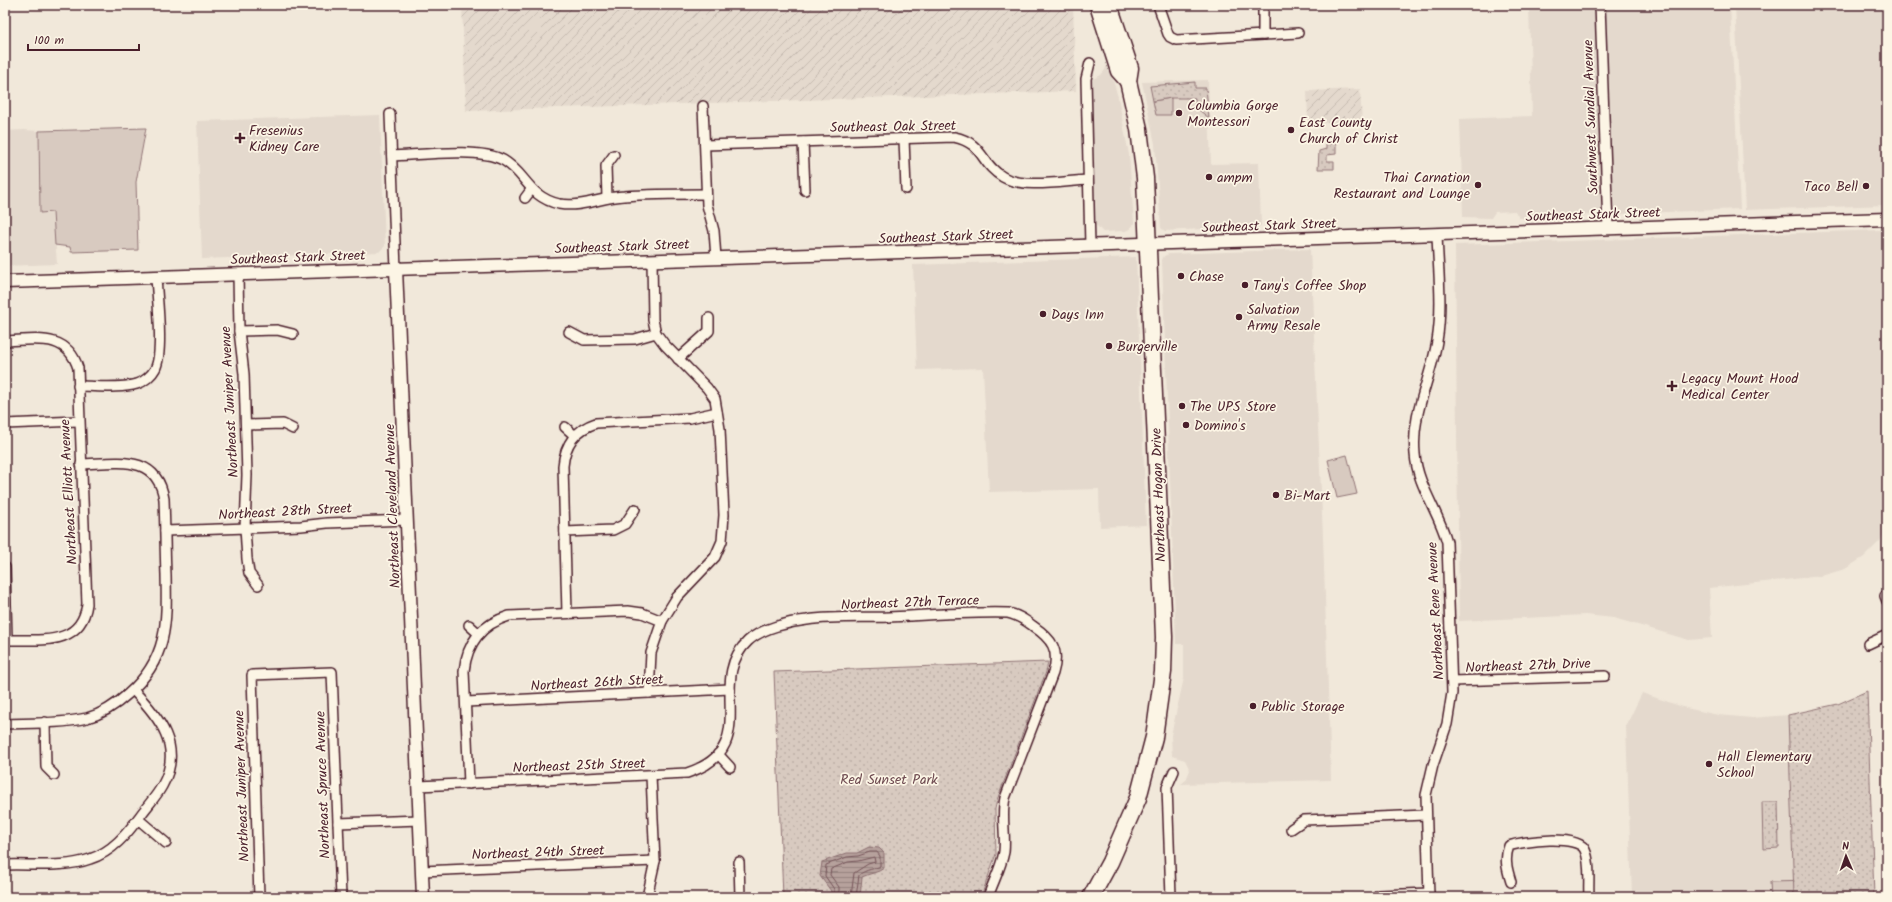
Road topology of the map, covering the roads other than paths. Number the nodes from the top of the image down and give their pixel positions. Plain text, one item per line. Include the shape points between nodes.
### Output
1 (1098, 5) edge
2 (1109, 5) edge
3 (1158, 5) edge
4 (1263, 5) edge
5 (1600, 5) edge
6 (1298, 33) dead end
7 (1263, 36) junction
8 (1090, 63) dead end
9 (1128, 81) junction
10 (703, 106) dead end
11 (390, 114) dead end
12 (904, 139) junction
13 (984, 141) dead end
14 (803, 142) junction
15 (705, 145) junction
16 (978, 149) junction
17 (614, 154) dead end
18 (392, 156) junction
19 (1088, 180) junction
20 (906, 189) dead end
21 (531, 190) junction
22 (805, 190) dead end
23 (706, 194) junction
24 (525, 198) dead end
25 (607, 198) junction
26 (1887, 219) edge
27 (1608, 228) junction
28 (1437, 234) junction
29 (1149, 244) junction
30 (1090, 246) junction
31 (716, 258) junction
32 (652, 260) junction
33 (396, 269) junction
34 (238, 274) junction
35 (156, 277) junction
36 (5, 282) edge
37 (709, 318) dead end
38 (239, 331) junction
39 (569, 332) dead end
40 (656, 333) junction
41 (293, 334) dead end
42 (5, 341) edge
43 (678, 359) junction
44 (78, 386) junction
45 (717, 412) junction
46 (78, 421) junction
47 (5, 424) edge
48 (246, 425) junction
49 (565, 427) dead end
50 (293, 429) dead end
51 (574, 435) junction
52 (81, 464) junction
53 (635, 509) dead end
54 (407, 520) junction
55 (245, 528) junction
56 (165, 530) junction
57 (565, 532) junction
58 (5, 567) edge
59 (258, 585) dead end
60 (567, 613) junction
61 (662, 621) junction
62 (469, 625) dead end
63 (479, 634) junction
64 (1887, 635) edge
65 (6, 640) edge
66 (1868, 644) dead end
67 (332, 672) joint
68 (1606, 676) dead end
69 (1452, 681) junction
70 (730, 689) junction
71 (133, 690) junction
72 (649, 693) junction
73 (466, 702) junction
74 (45, 722) junction
75 (5, 724) edge
76 (718, 754) junction
77 (730, 767) dead end
78 (1174, 771) dead end
79 (54, 775) dead end
80 (652, 776) junction
81 (469, 784) junction
82 (419, 786) junction
83 (1426, 815) junction
84 (138, 819) junction
85 (420, 820) junction
86 (338, 823) junction
87 (1290, 829) dead end
88 (166, 843) dead end
89 (655, 861) junction
90 (739, 862) dead end
91 (5, 865) edge
92 (422, 871) junction
93 (1510, 882) dead end
94 (1378, 895) dead end
95 (1429, 895) edge
96 (259, 897) edge
97 (341, 897) edge
98 (423, 897) edge
99 (646, 897) edge
100 (740, 897) edge
101 (988, 897) edge
102 (1091, 897) edge
103 (1171, 897) edge
104 (1589, 897) edge

1 - 9 highway, Northeast Hogan Drive via 1119,71
2 - 9 highway, Northeast Hogan Drive via 1130,68
3 - 7 street via 1170,37 1176,40
4 - 7 street
5 - 27 street, Southwest Sundial Avenue
6 - 7 street
8 - 19 street via 1086,79
9 - 29 highway, Northeast Hogan Drive via 1143,154
10 - 15 street
11 - 18 street, Northeast Cleveland Avenue
12 - 14 street, Southeast Oak Street
12 - 16 street, Southeast Oak Street via 954,137 971,142
12 - 20 street
13 - 16 street
14 - 15 street, Southeast Oak Street
14 - 22 street
15 - 23 street
16 - 19 street, Southeast Oak Street via 1001,176 1018,183
17 - 25 street via 606,166
18 - 21 street via 486,154 503,160 512,167
18 - 33 street, Northeast Cleveland Avenue
19 - 30 street
21 - 24 street
21 - 25 street via 549,201 566,205 578,205
23 - 25 street
23 - 31 street via 714,231
26 - 27 main road, Southeast Stark Street
27 - 28 main road, Southeast Stark Street
28 - 29 main road, Southeast Stark Street
28 - 69 street, Northeast Rene Avenue via 1439,328 1434,359 1415,419 1414,441 1420,477 1443,527 1447,542
29 - 30 main road, Southeast Stark Street
29 - 102 highway, Northeast Hogan Drive via 1164,637 1162,688 1152,749 1138,798 1110,862
30 - 31 main road, Southeast Stark Street
31 - 32 main road, Southeast Stark Street
32 - 33 main road, Southeast Stark Street
32 - 40 street via 653,320
33 - 34 main road, Southeast Stark Street
33 - 54 main road, Northeast Cleveland Avenue
34 - 35 main road, Southeast Stark Street
34 - 38 street, Northeast Juniper Avenue
35 - 36 main road, Southeast Stark Street
35 - 44 street via 159,353 154,377 138,384
37 - 43 street via 709,331
38 - 41 street via 277,330
38 - 48 street, Northeast Juniper Avenue
39 - 40 street via 584,340 636,339
40 - 43 street
42 - 44 street, Northeast Elliott Avenue via 58,342 70,351 75,359
43 - 45 street via 707,388 714,399
44 - 46 street, Northeast Elliott Avenue
45 - 51 street via 690,418 596,423 588,425
45 - 61 street via 724,507 722,540 715,557 677,597
46 - 47 street
46 - 52 street, Northeast Elliott Avenue
48 - 50 street via 282,424
48 - 55 street, Northeast Juniper Avenue
49 - 51 street
51 - 57 street via 566,448 563,466
52 - 56 street via 130,462 147,468 154,474 162,490
52 - 65 street, Northeast Elliott Avenue via 86,613 78,627 64,637
53 - 57 street via 625,524 613,530
54 - 55 street, Northeast 28th Street
54 - 82 main road, Northeast Cleveland Avenue
55 - 56 street, Northeast 28th Street
55 - 59 street, Northeast Juniper Avenue via 250,573
56 - 71 street via 167,617 164,635 155,661
57 - 60 street
58 - 65 street
60 - 61 street via 628,611 642,613
60 - 63 street via 509,616 492,623
61 - 72 street via 651,653
62 - 63 street
63 - 73 street via 471,644 466,661
64 - 66 street
67 - 86 street, Northeast Spruce Avenue
67 - 96 street, Northeast Juniper Avenue via 252,675
68 - 69 street, Northeast 27th Drive
69 - 83 street, Northeast Rene Avenue via 1451,705 1429,783
70 - 72 street, Northeast 26th Street
70 - 76 street, Northeast 25th Street via 730,732 728,740
70 - 101 street, Northeast 27th Terrace via 734,664 742,648 754,636 808,620 1008,613 1021,618 1047,636 1054,650 1056,666 1005,798 1004,853
71 - 74 street via 117,704 96,715
71 - 84 street via 160,721 170,751 164,782
72 - 73 street, Northeast 26th Street
73 - 81 street
74 - 75 street
74 - 79 street via 46,767
76 - 77 street
76 - 80 street, Northeast 25th Street via 708,764 687,773
78 - 103 street via 1167,787
80 - 81 street, Northeast 25th Street
80 - 89 street
81 - 82 street, Northeast 25th Street
82 - 85 main road, Northeast Cleveland Avenue
83 - 87 street via 1304,820
83 - 95 street, Northeast Rene Avenue
84 - 88 street
84 - 91 street via 114,846 90,859 72,863
85 - 86 street
85 - 92 main road, Northeast Cleveland Avenue
86 - 97 street, Northeast Spruce Avenue
89 - 92 street, Northeast 24th Street
89 - 99 street
90 - 100 street
92 - 98 main road, Northeast Cleveland Avenue
93 - 104 street via 1506,865 1509,846 1527,842 1569,840 1580,844 1586,851
94 - 95 street

